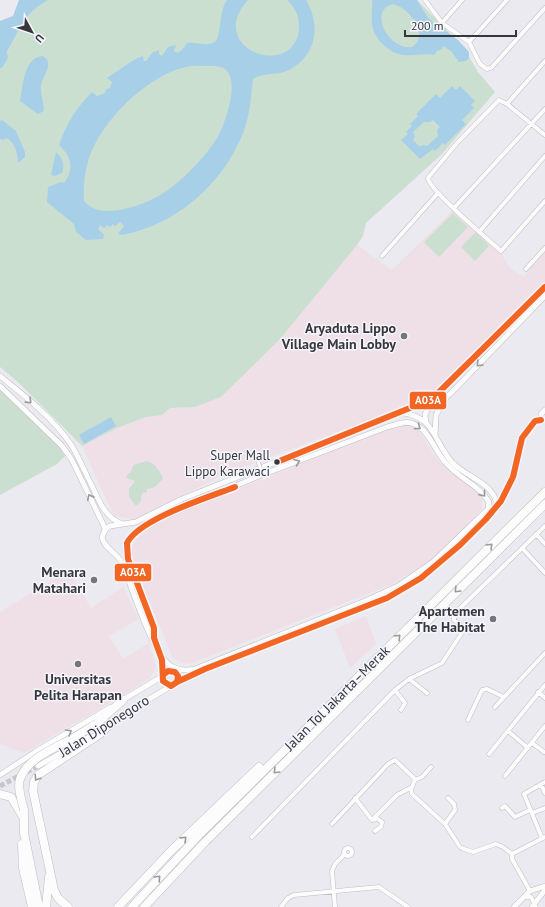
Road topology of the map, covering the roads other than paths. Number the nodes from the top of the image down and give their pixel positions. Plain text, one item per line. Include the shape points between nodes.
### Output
1 (425, 0) edge
2 (462, 0) edge
3 (507, 0) edge
4 (545, 8) edge
5 (442, 22) junction
6 (469, 42) junction
7 (545, 61) edge
8 (507, 104) junction
9 (545, 110) edge
10 (531, 124) junction
11 (545, 136) edge
12 (545, 156) edge
13 (438, 193) junction
14 (545, 201) edge
15 (454, 208) junction
16 (479, 232) junction
17 (545, 248) edge
18 (382, 256) dead end
19 (526, 269) dead end
20 (545, 287) edge
21 (545, 296) edge
22 (0, 376) edge
23 (0, 386) edge
24 (450, 394) junction
25 (421, 405) junction
26 (425, 412) junction
27 (401, 413) junction
28 (543, 417) edge
29 (426, 423) junction
30 (340, 437) junction
31 (435, 438) junction
32 (321, 453) junction
33 (257, 459) dead end
34 (240, 476) junction
35 (254, 478) junction
36 (264, 478) dead end
37 (545, 492) edge
38 (545, 504) edge
39 (497, 506) junction
40 (179, 510) junction
41 (159, 511) junction
42 (105, 512) junction
43 (99, 515) junction
44 (123, 525) junction
45 (545, 526) edge
46 (104, 532) junction
47 (536, 534) junction
48 (545, 544) edge
49 (522, 548) junction
50 (545, 573) edge
51 (132, 587) junction
52 (144, 599) junction
53 (365, 601) junction
54 (376, 602) junction
55 (465, 628) junction
56 (470, 632) dead end
57 (282, 634) junction
58 (153, 639) junction
59 (268, 644) junction
60 (160, 653) junction
61 (545, 653) edge
62 (197, 668) junction
63 (164, 675) junction
64 (190, 675) junction
65 (409, 679) junction
66 (177, 682) junction
67 (545, 685) edge
68 (171, 686) junction
69 (395, 690) junction
70 (538, 692) junction
71 (427, 693) dead end
72 (504, 696) junction
73 (545, 698) edge
74 (123, 700) junction
75 (495, 707) dead end
76 (401, 710) dead end
77 (468, 720) dead end
78 (112, 722) junction
79 (545, 727) edge
80 (508, 731) junction
81 (296, 738) junction
82 (532, 743) junction
83 (528, 748) junction
84 (544, 752) dead end
85 (489, 754) dead end
86 (38, 766) tunnel mouth
87 (431, 767) dead end
88 (0, 775) edge
89 (505, 776) dead end
90 (415, 780) junction
91 (543, 783) edge
92 (412, 787) junction
93 (545, 793) edge
94 (0, 794) edge
95 (355, 798) junction
96 (448, 798) dead end
97 (502, 808) dead end
98 (545, 808) edge
99 (531, 811) junction
100 (24, 814) junction
101 (372, 820) junction
102 (332, 824) dead end
103 (446, 824) junction
104 (375, 831) dead end
105 (24, 833) junction
106 (252, 837) dead end
107 (544, 838) edge
108 (345, 854) dead end
109 (512, 854) junction
110 (50, 872) junction
111 (545, 886) edge
112 (333, 890) junction
113 (530, 890) junction
114 (545, 890) edge
115 (523, 897) junction
116 (534, 906) edge
117 (32, 907) edge
118 (39, 907) edge
119 (46, 907) edge
120 (68, 907) edge
121 (118, 907) edge
122 (132, 907) edge
123 (144, 907) edge
124 (281, 907) edge
125 (335, 907) edge
126 (408, 907) edge
127 (514, 907) edge

1 - 5 street
2 - 5 street
3 - 6 street
4 - 6 street via 491,68 487,69 480,64
5 - 6 street
7 - 8 street
8 - 10 street
8 - 13 street via 497,101 430,173 428,182
9 - 10 street
10 - 11 street
10 - 15 street
12 - 16 street
13 - 15 street
13 - 18 street
14 - 16 street via 501,251
15 - 16 street
17 - 19 street
20 - 25 street via 441,392
21 -> 24 street
22 -> 42 street via 64,436
43 -> 23 street via 72,460 62,446
24 - 26 street
24 - 31 street via 436,415
25 - 26 street
25 - 27 street
26 - 29 street
27 - 29 street via 416,416
27 - 30 street
28 - 39 street via 535,421 523,434 517,447 509,486
29 - 31 street
30 - 32 street
30 - 34 street
31 - 39 street via 453,464 489,489 495,496
35 -> 32 street
32 -> 53 street via 381,429 407,422 419,426 445,463 479,488 489,502 488,509 423,570 398,586
33 - 36 street, bridge
34 - 35 street
34 - 41 street
35 - 40 street
81 -> 37 highway, Jalan Tol Jakarta–Merak
38 -> 123 highway, Jalan Tol Jakarta–Merak via 206,841
39 - 54 street via 433,571 405,590
40 - 41 street
40 - 52 street via 155,520 132,536 126,547 128,559
41 - 44 street
42 - 43 street
42 - 44 street via 112,520
43 - 46 street via 105,528
44 - 46 street via 110,526
45 - 47 street
46 - 51 street via 103,542 118,558
47 - 48 street
47 - 49 street
49 - 50 street
49 - 55 street via 454,614 454,620
51 - 52 street
51 - 58 street
52 - 58 street via 154,628
53 - 54 street
53 - 57 street
54 - 59 street
55 - 56 street
55 - 65 street via 442,663
57 - 59 street
57 - 62 street
58 - 60 street
59 - 64 street
60 - 62 street via 171,666 185,670
60 - 63 street
61 - 72 street
62 - 64 street
63 - 66 street via 168,671 175,672 178,676
63 - 68 street via 164,683
63 - 74 street, Jalan Diponegoro
64 - 66 street
65 - 69 street
65 - 71 street
66 - 68 street
67 - 70 street
68 - 78 street, Jalan Diponegoro
69 - 76 street via 405,703
69 - 106 street
70 - 73 street
70 - 80 street
72 - 75 street
72 - 77 street via 487,689 482,690
88 -> 74 street, Jalan Diponegoro
74 - 100 highway, bridge via 97,723 34,760 25,769 19,780
78 - 86 street, Jalan Diponegoro
78 -> 110 highway via 100,734 38,775 34,782 33,791
79 - 82 street
80 - 83 street
80 - 85 street
121 -> 81 highway via 170,852 263,763
122 -> 81 highway, Jalan Tol Jakarta–Merak via 199,835
82 - 83 street
82 - 84 street
83 - 89 street
87 - 90 street via 422,777
90 - 92 street
90 - 95 street via 393,760
91 - 93 street
91 - 99 street via 524,794
92 - 101 street via 398,795
92 - 103 street via 412,794
94 - 100 highway via 11,797
95 - 101 street
95 - 102 street
96 - 103 street via 454,804 455,810
97 - 99 street via 505,806 515,817
98 - 99 street
99 - 107 street
100 - 105 highway
101 - 104 street via 378,819 382,822 381,827
103 - 109 street via 460,846 469,852 496,844 503,846
105 - 117 highway via 23,868
105 - 118 highway
107 - 109 street
108 - 112 street via 333,868
109 - 113 street via 512,859
110 - 119 highway
110 - 120 highway via 58,898
111 - 113 street
112 - 124 street via 294,895
112 - 125 street
112 - 126 street via 381,887
113 - 115 street
114 - 116 street
115 - 116 street via 531,897
115 - 127 street

